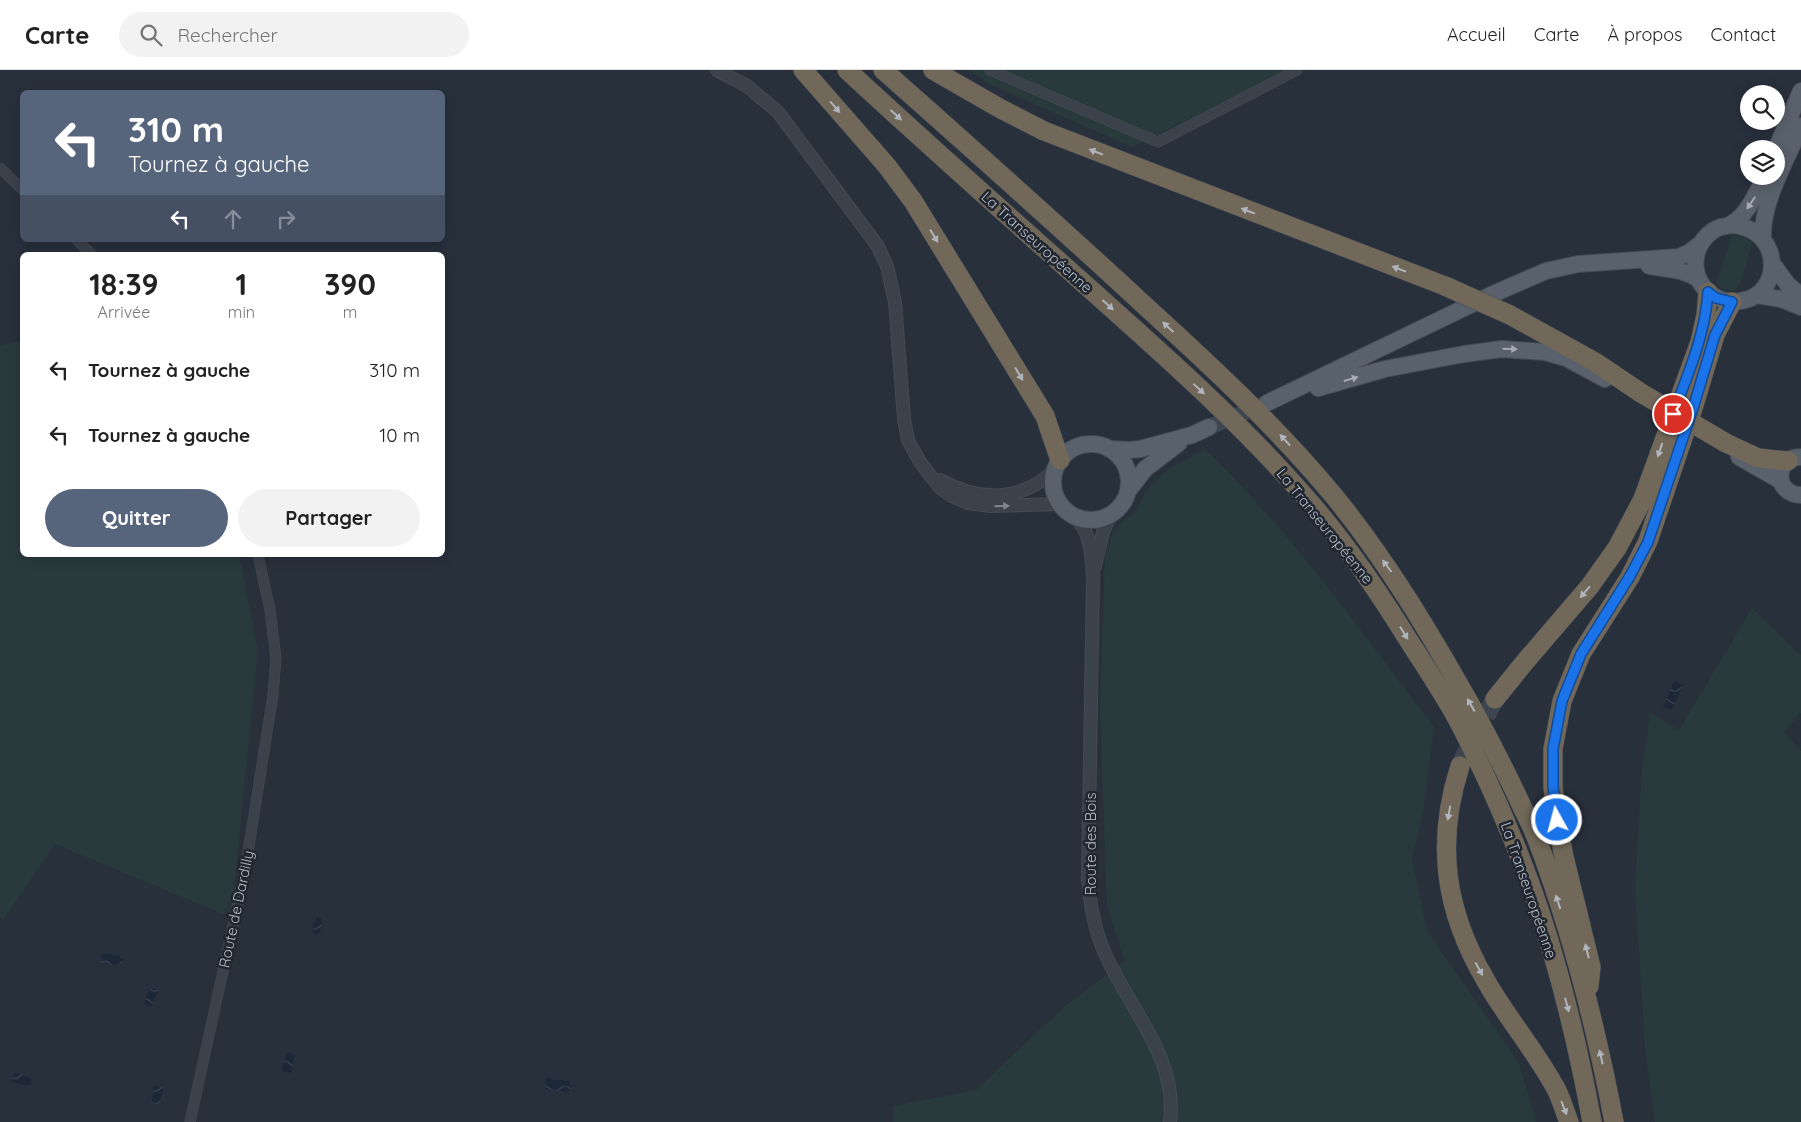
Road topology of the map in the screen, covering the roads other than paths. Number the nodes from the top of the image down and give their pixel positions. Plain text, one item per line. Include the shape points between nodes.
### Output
1 (717, 70) edge
2 (803, 70) edge
3 (847, 70) edge
4 (883, 70) edge
5 (932, 70) edge
6 (990, 70) edge
7 (1296, 70) edge
8 (1801, 91) edge
9 (1801, 126) edge
10 (1780, 140) edge
11 (0, 168) edge
12 (1761, 185) edge
13 (20, 187) edge
14 (1729, 225) junction
15 (1763, 238) junction
16 (79, 242) edge
17 (1700, 244) junction
18 (89, 252) edge
19 (1624, 261) junction
20 (1772, 264) junction
21 (1704, 286) junction
22 (1756, 295) junction
23 (1801, 295) edge
24 (1732, 302) junction
25 (1801, 307) edge
26 (1286, 395) junction
27 (1640, 395) junction
28 (1267, 404) tunnel mouth
29 (1209, 427) tunnel mouth
30 (1192, 435) junction
31 (1724, 446) junction
32 (1110, 449) junction
33 (1797, 458) edge
34 (1057, 465) junction
35 (929, 474) junction
36 (1781, 481) junction
37 (1128, 490) junction
38 (1799, 496) edge
39 (1060, 504) junction
40 (1073, 516) junction
41 (1110, 516) junction
42 (258, 557) edge
43 (1093, 579) junction
44 (1495, 699) tunnel mouth
45 (1460, 766) tunnel mouth
46 (1587, 1000) junction
47 (190, 1122) edge
48 (1170, 1122) edge
49 (1569, 1122) edge
50 (1592, 1122) edge
51 (1614, 1122) edge

1 - 35 street via 747,86 778,112 877,245 887,266 894,302 907,433 914,452
2 -> 34 highway via 887,166 913,201 1045,416
3 -> 50 highway, La Transeuropéenne via 1138,332 1258,445 1313,506 1358,564 1459,723 1512,839 1527,875 1568,1008
46 -> 4 highway, La Transeuropéenne via 1537,839 1494,748 1447,662 1392,573 1346,512 1237,390
27 -> 5 highway, bridge via 1595,362 1510,315 1445,286 1044,130
6 - 7 street via 1158,142
8 - 10 main road
9 - 15 main road via 1765,210
11 - 13 street
12 -> 14 main road via 1743,214
14 - 15 main road via 1748,228
14 - 17 main road via 1713,231
15 - 20 main road
16 - 18 street
17 - 19 main road via 1679,257
17 - 21 main road via 1695,266
19 - 21 main road via 1694,276
19 - 26 main road via 1578,264 1532,276
20 - 22 main road via 1768,281
20 - 23 main road via 1788,285
21 - 24 main road via 1716,298
21 -> 44 highway via 1706,315 1700,342 1643,499 1617,548 1590,586
22 - 24 main road
22 - 25 main road via 1781,299
46 -> 24 highway via 1591,967 1564,857 1553,787 1553,749 1562,701 1581,654 1648,542 1715,335
26 -> 27 main road via 1385,369 1502,349 1545,352 1566,358
26 - 28 main road
27 - 31 highway, bridge
29 - 30 main road
30 - 32 main road via 1135,450
30 - 37 main road via 1145,469
31 - 33 highway via 1758,458
31 - 36 main road
32 - 34 main road via 1088,444 1072,449
32 - 37 main road via 1120,456 1126,467
33 - 36 main road via 1781,472
34 - 35 street via 1038,484 997,496 969,492
34 - 39 main road via 1054,487
35 -> 39 street via 940,488 968,502 990,506
36 - 38 main road via 1786,490
37 - 41 main road via 1125,501
39 - 40 main road
40 - 41 main road via 1088,520
40 - 43 street, Route des Bois via 1079,520 1087,536
41 - 43 street, Route des Bois
42 - 47 street, Route de Dardilly via 276,658 273,695 245,871
43 - 48 street, Route des Bois via 1088,879 1091,906 1102,948 1160,1055 1171,1110
45 -> 49 highway via 1447,821 1446,850 1452,902 1458,923 1487,983 1556,1087
51 -> 46 highway, La Transeuropéenne

